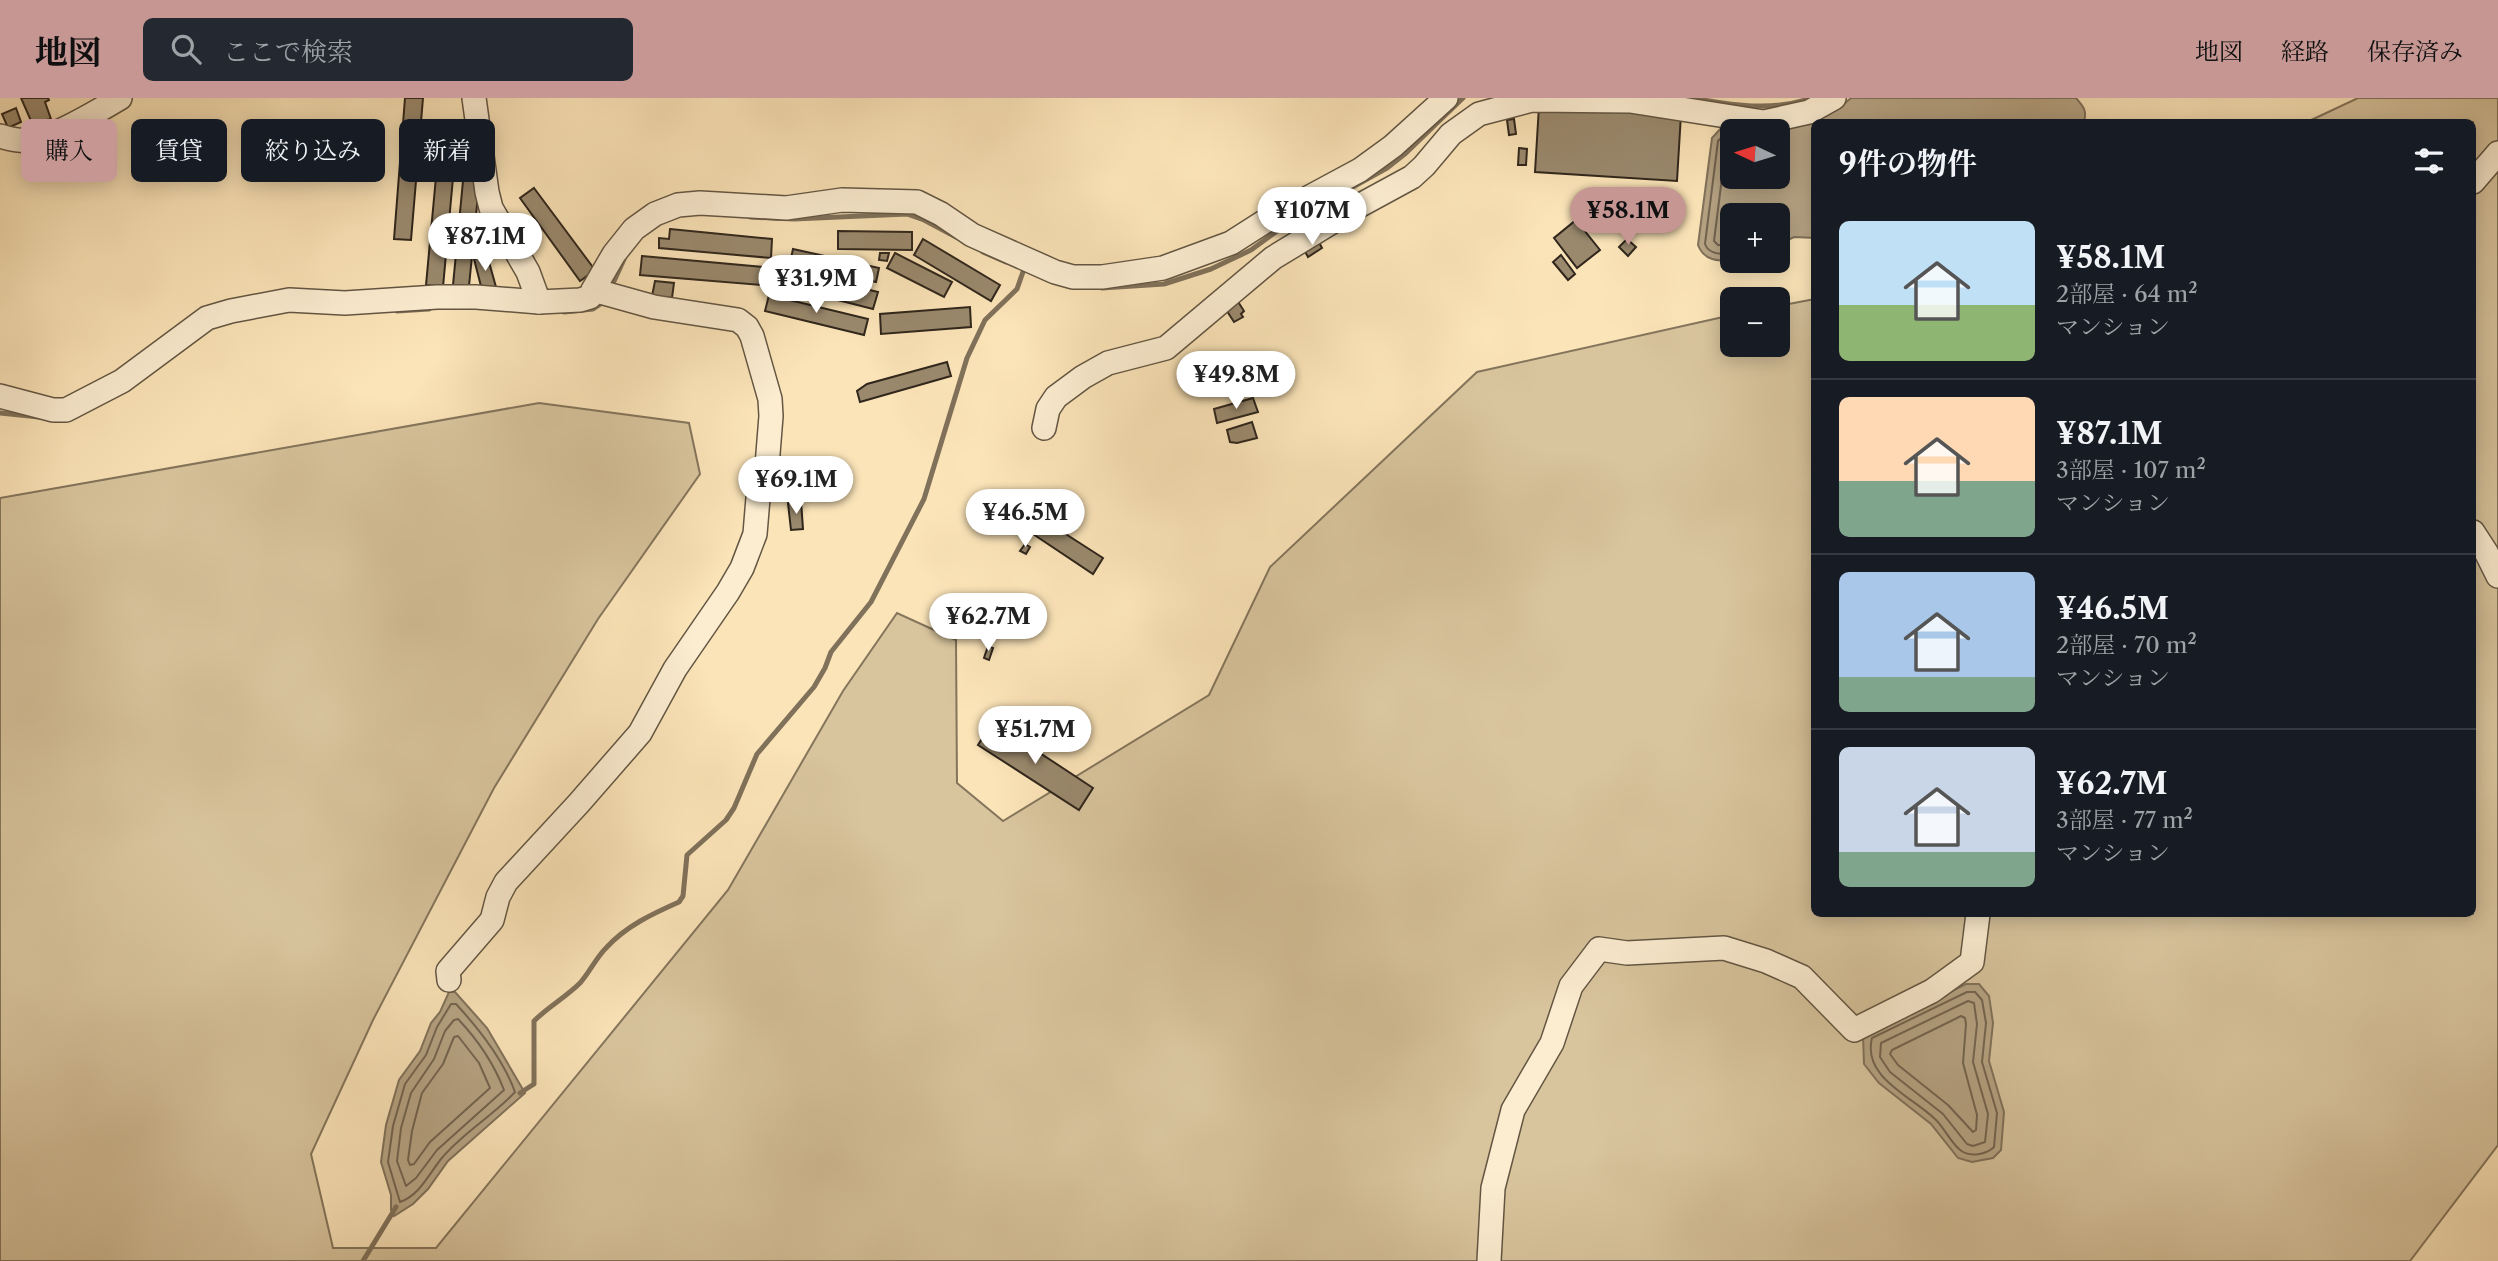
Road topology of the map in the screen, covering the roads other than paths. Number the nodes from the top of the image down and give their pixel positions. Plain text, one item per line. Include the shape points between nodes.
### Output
1 (120, 98) edge
2 (474, 98) edge
3 (1446, 98) edge
4 (1834, 98) edge
5 (1531, 99) edge
6 (0, 136) edge
7 (2498, 153) edge
8 (2476, 179) edge
9 (1255, 249) junction
10 (604, 294) junction
11 (539, 302) junction
12 (0, 396) edge
13 (1044, 428) dead end
14 (2476, 537) edge
15 (2498, 576) edge
16 (1978, 917) edge
17 (449, 980) dead end
18 (1489, 1261) edge

1 - 6 street via 38,139
2 - 11 street via 491,208 528,272
3 - 9 street via 1360,170 1268,220
4 - 5 street via 1809,112 1764,122 1630,101
5 - 9 street via 1472,118 1412,177 1355,208
7 - 8 street
9 - 10 street via 1231,243 1163,268 1073,277 972,234 917,202 842,200 786,208 700,203 655,214 634,229 614,254
9 - 13 street via 1166,348 1108,363 1083,377 1056,397
10 - 11 street
10 - 17 street via 738,320 747,327 771,416 755,534 742,568 675,669 640,733 506,881 492,920 448,971
11 - 12 street via 450,297 345,303 289,300 207,318 121,381 66,410
14 - 15 street
16 - 18 street via 1972,962 1931,990 1854,1030 1802,977 1756,958 1724,948 1627,953 1599,949 1571,986 1552,1043 1513,1110 1493,1188

